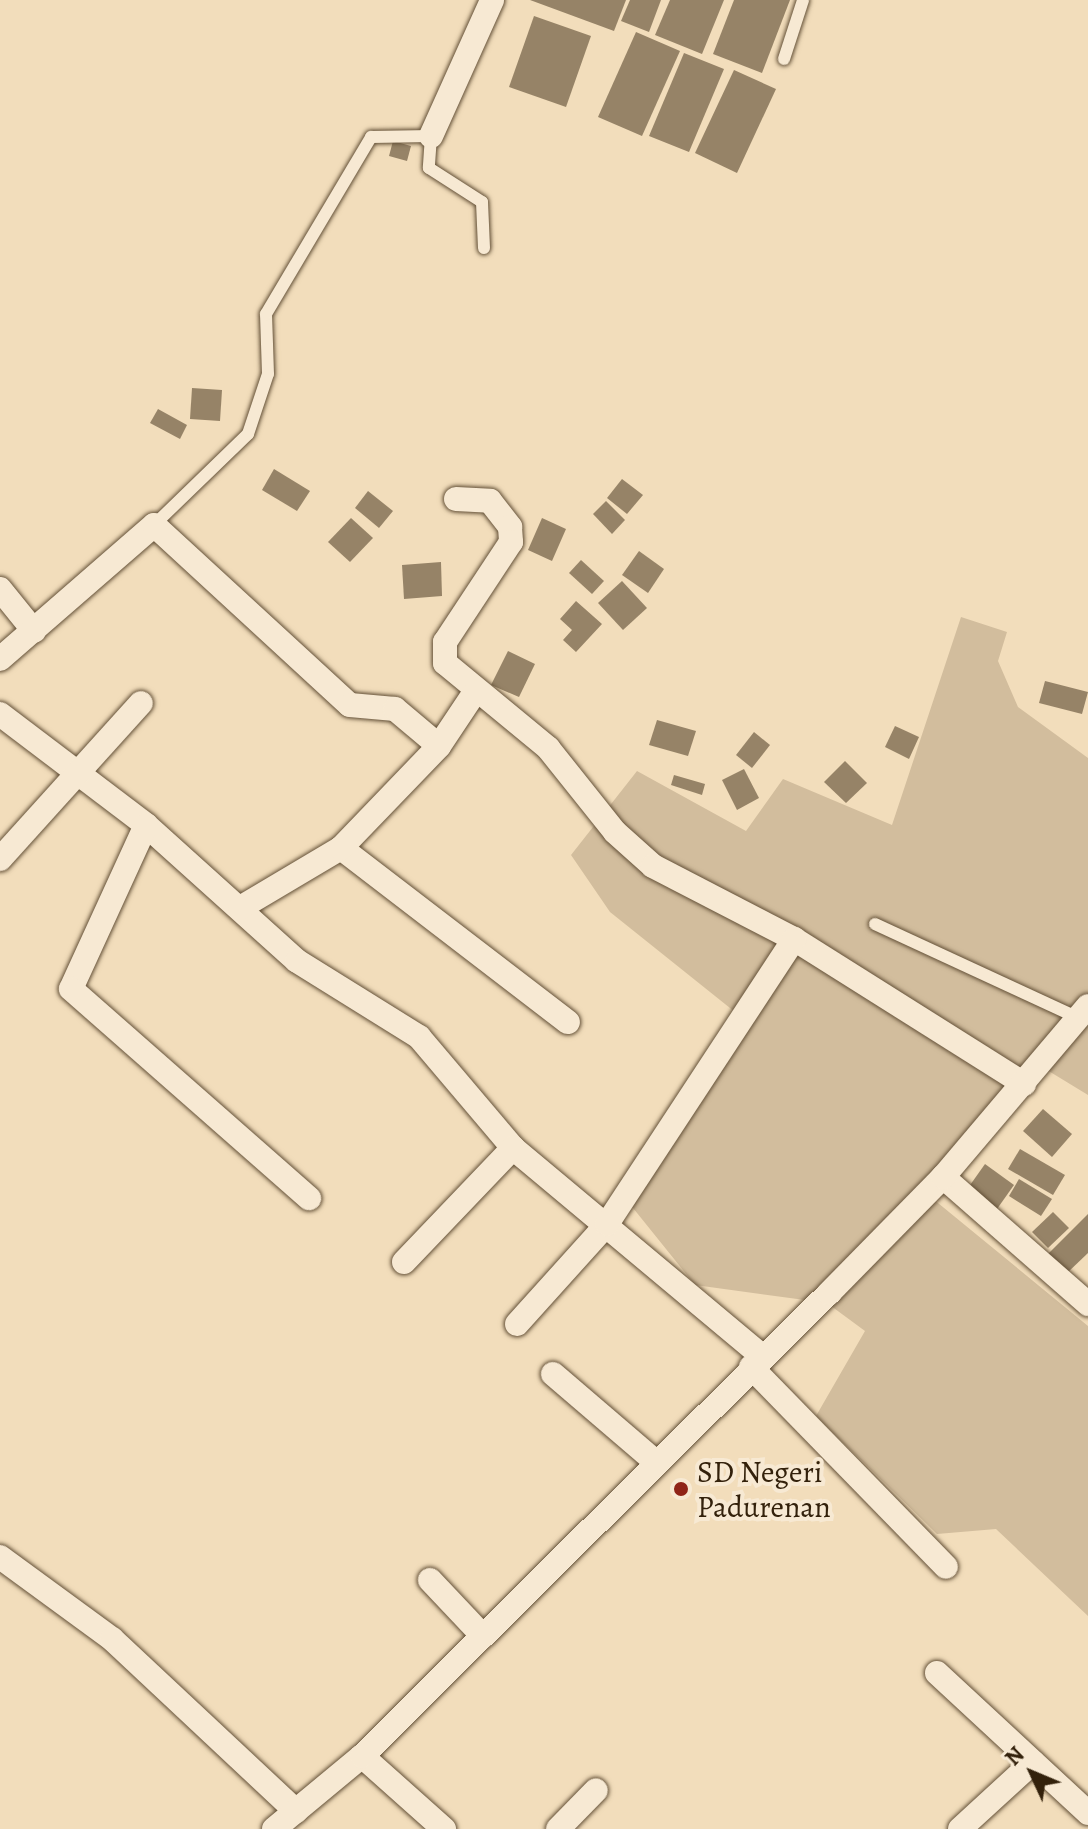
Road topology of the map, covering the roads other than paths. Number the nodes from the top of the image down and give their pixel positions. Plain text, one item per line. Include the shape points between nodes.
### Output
1 (492, 0) edge
2 (803, 0) edge
3 (784, 59) dead end
4 (431, 136) junction
5 (484, 248) dead end
6 (456, 499) dead end
7 (154, 525) junction
8 (0, 589) edge
9 (34, 631) junction
10 (0, 659) edge
11 (475, 692) junction
12 (141, 703) dead end
13 (0, 714) edge
14 (439, 746) junction
15 (75, 771) junction
16 (146, 825) junction
17 (341, 848) junction
18 (0, 859) edge
19 (240, 908) junction
20 (875, 924) dead end
21 (794, 939) junction
22 (1083, 1012) edge
23 (568, 1022) dead end
24 (1024, 1084) junction
25 (513, 1148) junction
26 (943, 1177) junction
27 (309, 1198) dead end
28 (607, 1224) junction
29 (404, 1262) dead end
30 (1088, 1304) edge
31 (517, 1324) dead end
32 (756, 1361) junction
33 (553, 1374) dead end
34 (657, 1463) junction
35 (0, 1557) edge
36 (946, 1567) dead end
37 (430, 1580) dead end
38 (483, 1636) junction
39 (937, 1673) dead end
40 (362, 1756) junction
41 (1033, 1762) junction
42 (596, 1790) dead end
43 (296, 1811) junction
44 (1088, 1813) edge
45 (274, 1829) edge
46 (444, 1829) edge
47 (558, 1829) edge
48 (960, 1829) edge

1 - 4 street
2 - 3 lane
4 - 5 lane via 429,168 482,202
4 - 7 lane via 382,132 362,145 266,314 268,374 248,434
6 - 11 street via 490,501 510,527 506,557 445,642 445,663
7 - 9 street
7 - 14 street via 350,705 395,709
8 - 9 street
9 - 10 street
11 - 14 street
11 - 21 street via 548,748 632,851
12 - 15 street
13 - 15 street
14 - 17 street
15 - 16 street
15 - 18 street
16 - 19 street
16 - 27 street via 71,989
17 - 19 street
17 - 23 street
19 - 25 street via 321,978 419,1037
20 - 22 lane
21 - 24 street
21 - 28 street
22 - 24 street
24 - 26 street
25 - 28 street
25 - 29 street
26 - 30 street
26 - 32 street
28 - 31 street
28 - 32 street
32 - 34 street
32 - 36 street
33 - 34 street
34 - 38 street
35 - 43 street via 112,1639
37 - 38 street
38 - 40 street
39 - 41 street
40 - 43 street
40 - 46 street
41 - 44 street
41 - 48 street
42 - 47 street
43 - 45 street

